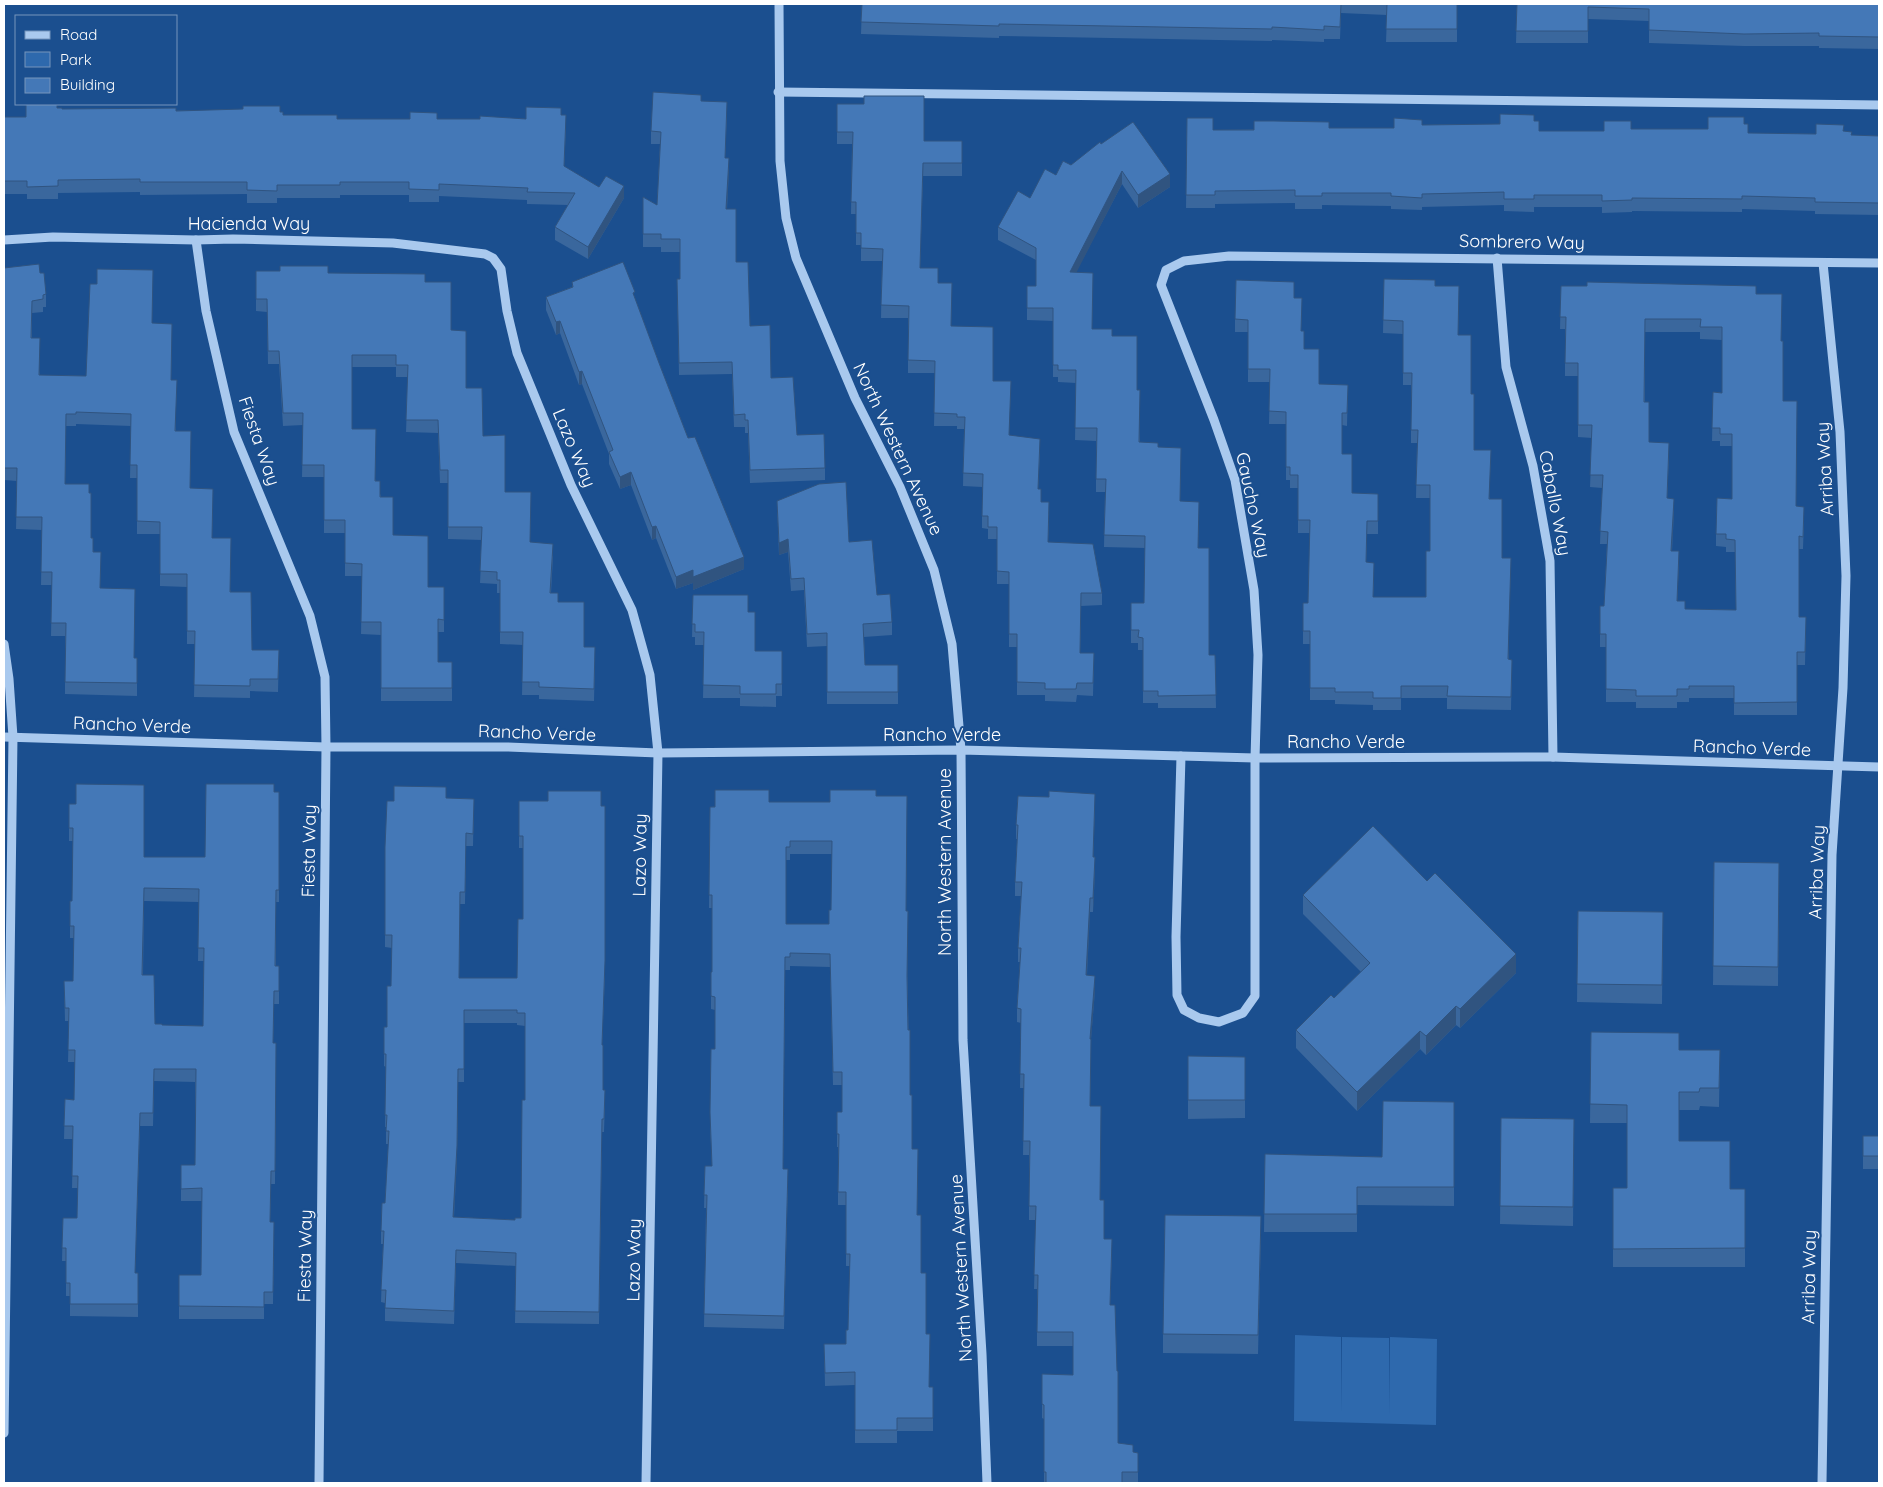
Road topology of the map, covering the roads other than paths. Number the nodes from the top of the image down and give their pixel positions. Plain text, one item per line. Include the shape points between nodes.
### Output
1 (779, 4) edge
2 (778, 92) junction
3 (1879, 105) edge
4 (4, 240) edge
5 (196, 240) junction
6 (493, 258) joint
7 (1497, 258) junction
8 (1823, 262) junction
9 (1879, 263) edge
10 (1166, 270) joint
11 (4, 644) edge
12 (8, 737) edge
13 (326, 746) junction
14 (961, 750) junction
15 (658, 753) junction
16 (1181, 756) junction
17 (1553, 757) junction
18 (1255, 758) junction
19 (1838, 767) junction
20 (1879, 767) edge
21 (4, 1433) edge
22 (319, 1483) edge
23 (646, 1483) edge
24 (987, 1483) edge
25 (1822, 1483) edge

1 - 2 street, North Western Avenue
2 - 3 street
2 - 14 street, North Western Avenue via 786,218 796,258 855,398 900,487 934,570 952,644
4 - 5 street, Hacienda Way via 54,237
5 - 6 street, Hacienda Way via 393,243 485,254
5 - 13 street, Fiesta Way via 206,312 234,432 312,625 325,677
6 - 15 street, Lazo Way via 501,270 520,362 570,485 632,610 650,675
7 - 8 street, Sombrero Way
7 - 10 street, Sombrero Way via 1229,256 1184,261
7 - 17 street, Caballo Way via 1506,367 1533,466 1550,561
8 - 9 street, Sombrero Way
8 - 19 street, Arriba Way via 1840,432 1846,576
10 - 18 street, Gaucho Way via 1161,286 1235,480 1254,590 1258,655
11 - 12 street via 9,679
12 - 13 street, Rancho Verde
12 - 21 street
13 - 15 street, Rancho Verde via 507,747
13 - 22 street, Fiesta Way
14 - 15 street, Rancho Verde
14 - 16 street, Rancho Verde
14 - 24 street, North Western Avenue via 963,1040 982,1344
15 - 23 street, Lazo Way
16 - 18 street, Rancho Verde
16 - 18 street, Gaucho Way via 1177,995 1184,1010 1199,1018 1219,1022 1243,1013 1255,996
17 - 18 street, Rancho Verde
17 - 19 street, Rancho Verde
19 - 20 street, Rancho Verde
19 - 25 street, Arriba Way via 1832,855

